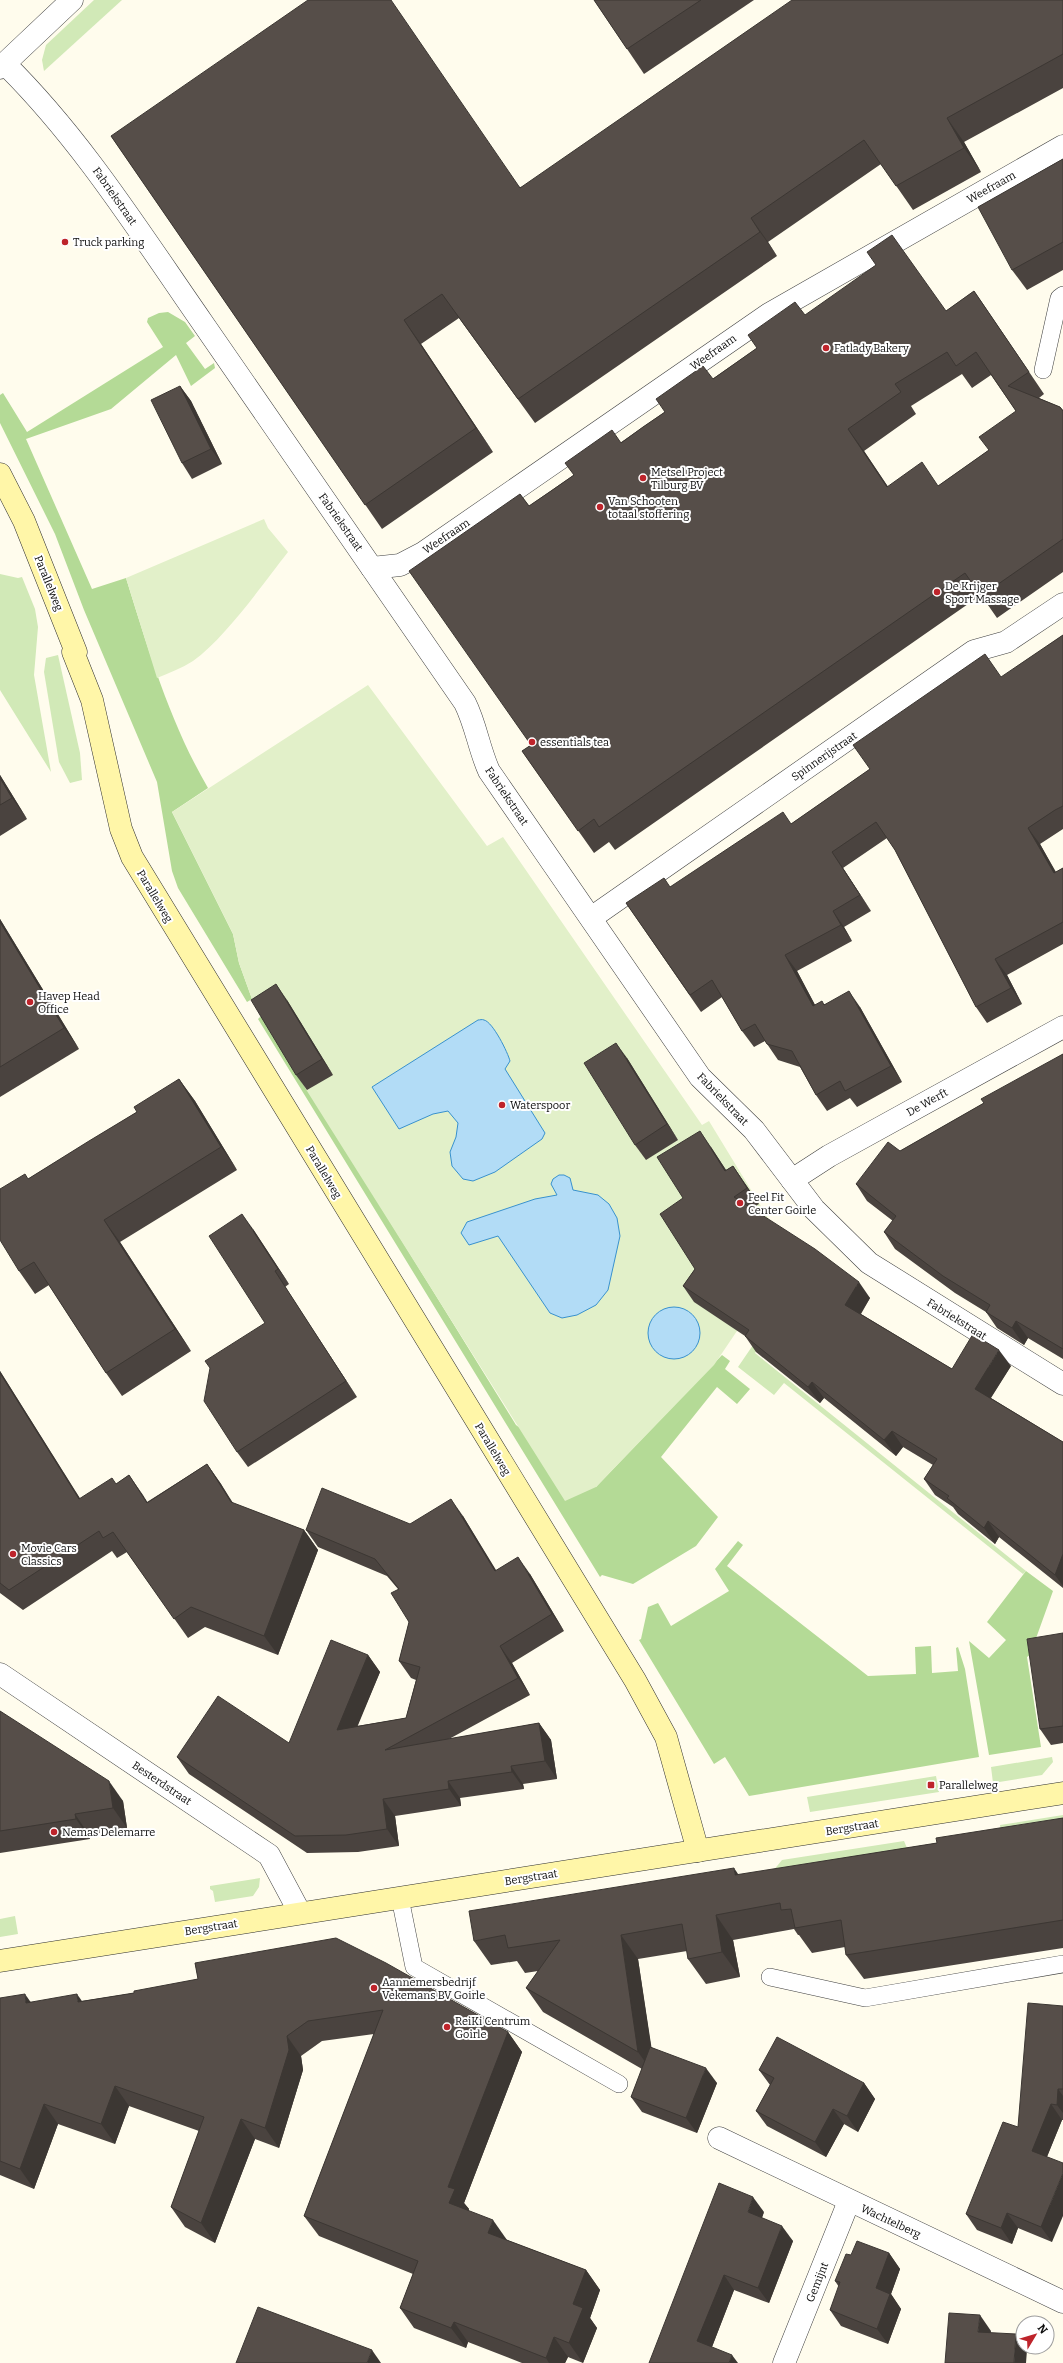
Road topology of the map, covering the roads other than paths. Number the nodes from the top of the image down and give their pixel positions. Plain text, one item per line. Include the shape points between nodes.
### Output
1 (72, 0) edge
2 (2, 66) edge
3 (1063, 146) edge
4 (1063, 295) edge
5 (1043, 370) dead end
6 (0, 474) edge
7 (372, 568) junction
8 (1063, 604) edge
9 (591, 918) junction
10 (1063, 1027) edge
11 (792, 1180) junction
12 (1063, 1384) edge
13 (0, 1674) edge
14 (1063, 1793) edge
15 (698, 1851) junction
16 (400, 1898) junction
17 (300, 1913) junction
18 (0, 1961) edge
19 (1063, 1964) edge
20 (770, 1977) dead end
21 (619, 2084) dead end
22 (719, 2138) dead end
23 (849, 2201) junction
24 (1063, 2302) edge
25 (784, 2363) edge

1 - 2 street
2 - 7 street, Fabriekstraat via 32,91 92,165
3 - 7 street, Weefraam via 769,314 423,553 400,565
4 - 5 lane via 1059,298
6 - 15 street, Parallelweg via 24,521 76,652 73,652 92,700 121,830 132,857 635,1680 666,1737
7 - 9 street, Fabriekstraat via 465,703 474,722 480,753 489,771
8 - 9 street, Spinnerijstraat via 1006,642 974,651
9 - 11 street, Fabriekstraat via 700,1077 754,1130
10 - 11 street, De Werft via 829,1156
11 - 12 street, Fabriekstraat via 814,1209 870,1263
13 - 17 street, Besterdstraat via 269,1855
14 - 15 street, Bergstraat
15 - 16 street, Bergstraat
16 - 17 street, Bergstraat
16 - 21 lane via 414,1967
17 - 18 street, Bergstraat
19 - 20 lane via 865,1998
22 - 23 street, Wachtelberg
23 - 24 street, Wachtelberg
23 - 25 street, Gemijnt

